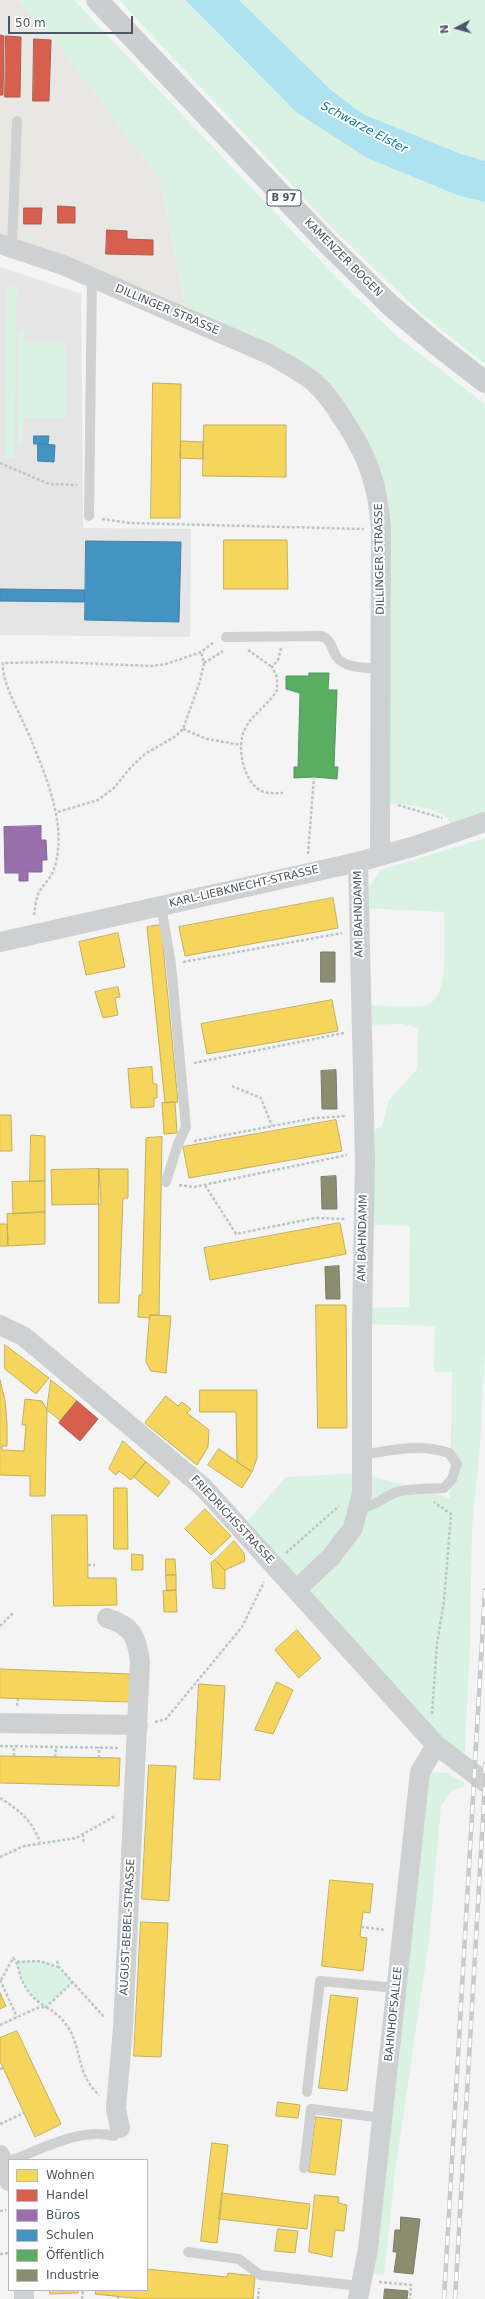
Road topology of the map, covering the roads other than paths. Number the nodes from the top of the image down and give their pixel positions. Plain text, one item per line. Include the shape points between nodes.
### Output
1 (97, 0) edge
2 (17, 121) dead end
3 (6, 246) edge
4 (92, 278) junction
5 (485, 382) edge
6 (89, 516) road end
7 (226, 637) road end
8 (381, 669) junction
9 (485, 822) edge
10 (380, 856) junction
11 (358, 862) junction
12 (161, 906) junction
13 (0, 942) edge
14 (166, 1182) road end
15 (0, 1325) edge
16 (362, 1455) junction
17 (360, 1507) junction
18 (296, 1590) junction
19 (107, 1618) dead end
20 (0, 1723) edge
21 (138, 1725) junction
22 (436, 1745) junction
23 (485, 1782) edge
24 (397, 1988) junction
25 (307, 2092) dead end
26 (383, 2118) junction
27 (117, 2132) joint
28 (20, 2159) edge
29 (304, 2168) dead end
30 (188, 2252) dead end
31 (365, 2289) edge

1 - 5 main road, KAMENZER BOGEN / B 97 via 328,244 391,306
2 - 3 lane
3 - 4 street, DILLINGER STRASSE via 63,265
4 - 6 lane
4 - 8 street, DILLINGER STRASSE via 269,354 315,384 332,402 360,444 374,480 379,503
7 - 8 lane via 322,636 329,640 337,658 347,665
8 - 10 street, DILLINGER STRASSE
9 - 10 street, KARL-LIEBKNECHT-STRASSE
10 - 11 street, KARL-LIEBKNECHT-STRASSE
11 - 12 street, KARL-LIEBKNECHT-STRASSE
11 - 16 street, AM BAHNDAMM via 365,1152
12 - 13 street, KARL-LIEBKNECHT-STRASSE
12 - 14 lane via 171,964 186,1127
15 - 18 street, FRIEDRICHSSTRASSE via 35,1345 184,1469 241,1527
16 - 17 street, AM BAHNDAMM
16 - 17 lane via 419,1448 439,1449 449,1453 457,1464 452,1479 444,1488 395,1493 385,1500
17 - 18 street, AM BAHNDAMM via 353,1528 331,1557
18 - 22 street, FRIEDRICHSSTRASSE
19 - 21 street, AUGUST-BEBEL-STRASSE via 120,1622 132,1632 138,1642
20 - 21 street
21 - 27 street, AUGUST-BEBEL-STRASSE via 123,2028 116,2109
22 - 23 street, FRIEDRICHSSTRASSE
22 - 24 street, BAHNHOFSALLEE via 420,1772
24 - 25 lane via 320,1981
24 - 26 street, BAHNHOFSALLEE
26 - 29 lane via 311,2109
26 - 31 street, BAHNHOFSALLEE
27 - 28 lane, AUGUST-BEBEL-STRASSE via 85,2135
30 - 31 lane via 239,2259 260,2275

